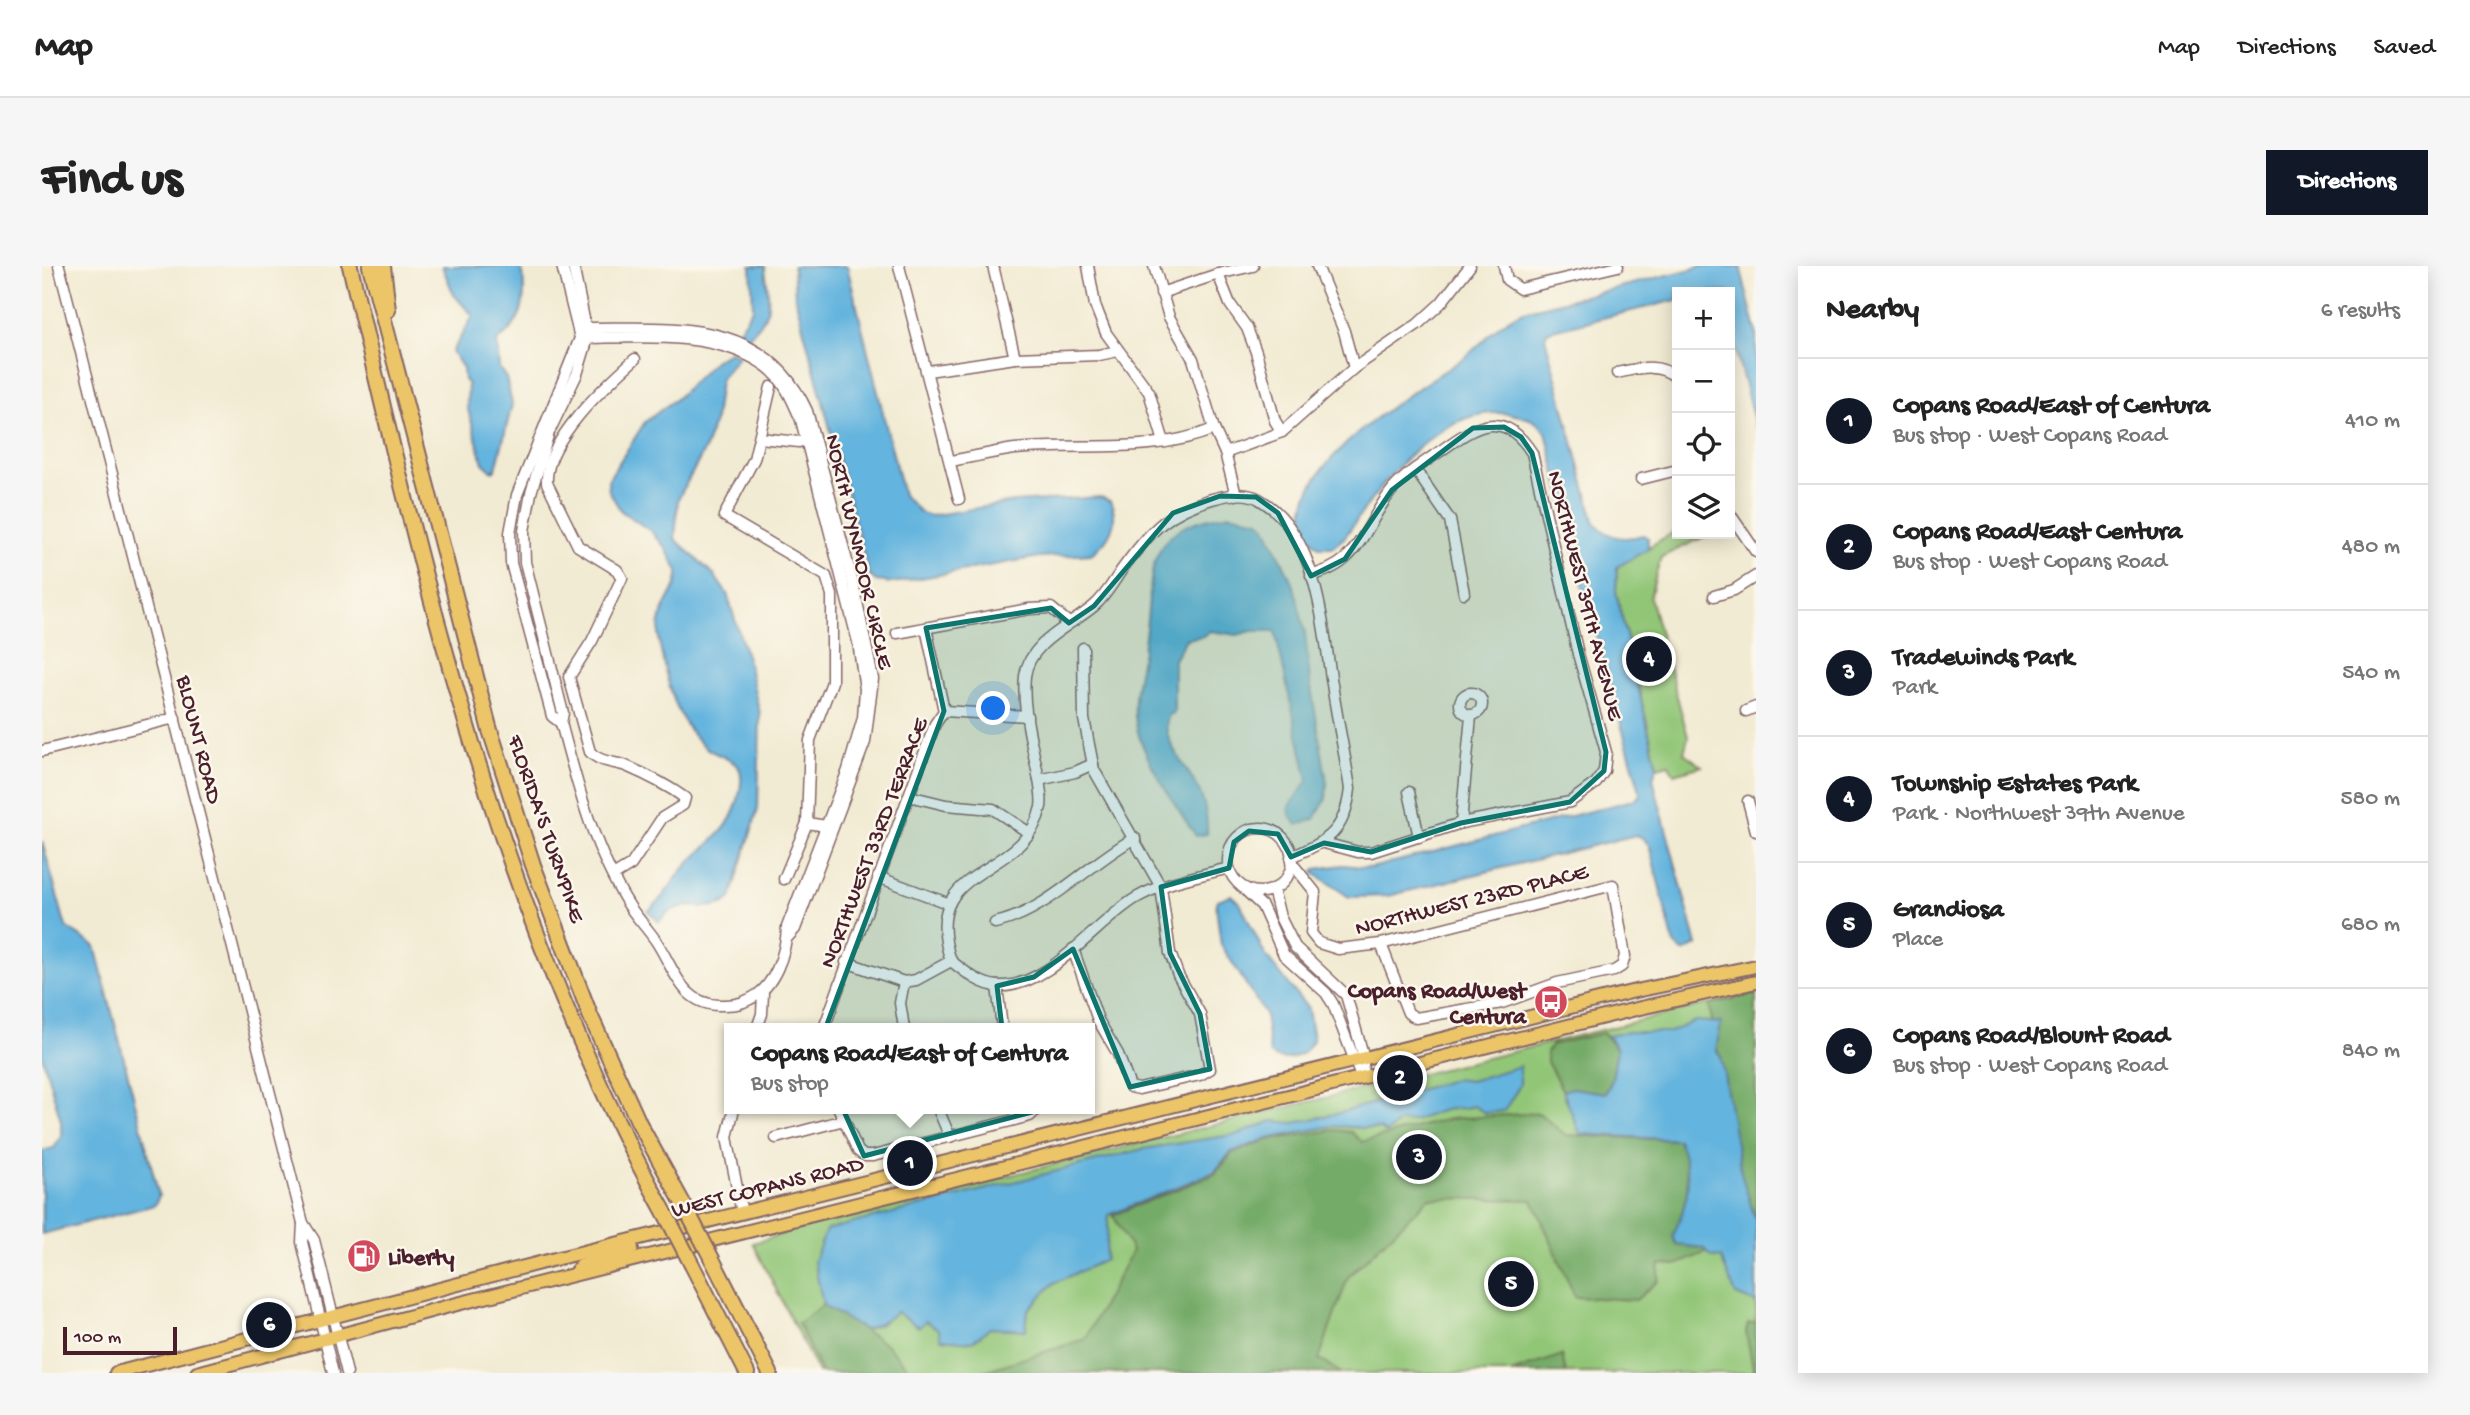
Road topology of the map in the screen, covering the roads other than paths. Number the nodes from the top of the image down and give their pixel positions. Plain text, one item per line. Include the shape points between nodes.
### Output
1 (59, 266) edge
2 (351, 266) edge
3 (370, 266) edge
4 (383, 266) edge
5 (562, 266) edge
6 (573, 266) edge
7 (899, 266) edge
8 (993, 266) edge
9 (1088, 266) edge
10 (1154, 266) edge
11 (1253, 266) edge
12 (1317, 266) edge
13 (1470, 266) edge
14 (1504, 266) edge
15 (1618, 266) edge
16 (1218, 274) junction
17 (1161, 293) junction
18 (583, 333) junction
19 (392, 346) junction
20 (1118, 351) junction
21 (1015, 358) junction
22 (635, 359) dead end
23 (1354, 368) junction
24 (928, 371) junction
25 (1617, 373) dead end
26 (1672, 375) edge
27 (771, 387) dead end
28 (1214, 429) junction
29 (545, 430) junction
30 (1282, 432) junction
31 (809, 436) junction
32 (759, 438) junction
33 (563, 440) junction
34 (1164, 442) junction
35 (1225, 453) junction
36 (951, 460) junction
37 (1415, 469) junction
38 (1672, 471) edge
39 (1641, 479) dead end
40 (1236, 495) junction
41 (959, 499) dead end
42 (1735, 521) edge
43 (1756, 552) edge
44 (1311, 576) junction
45 (1756, 576) edge
46 (849, 590) junction
47 (1464, 593) dead end
48 (832, 595) junction
49 (1714, 596) dead end
50 (1069, 622) junction
51 (926, 628) junction
52 (897, 633) dead end
53 (1083, 648) dead end
54 (944, 711) junction
55 (580, 716) junction
56 (1027, 716) junction
57 (1471, 716) dead end
58 (175, 718) junction
59 (561, 723) junction
60 (42, 751) edge
61 (1093, 764) junction
62 (1039, 780) junction
63 (1409, 792) dead end
64 (909, 796) junction
65 (1748, 801) dead end
66 (1755, 819) edge
67 (807, 823) junction
68 (1461, 823) junction
69 (830, 827) junction
70 (1756, 831) edge
71 (1028, 832) junction
72 (1419, 836) junction
73 (1135, 838) junction
74 (1324, 843) junction
75 (1291, 859) junction
76 (1229, 868) junction
77 (613, 876) junction
78 (878, 877) junction
79 (784, 879) dead end
80 (1310, 883) junction
81 (1241, 886) junction
82 (1277, 886) junction
83 (1161, 887) junction
84 (947, 903) junction
85 (995, 923) dead end
86 (1289, 934) junction
87 (1276, 939) junction
88 (1381, 944) junction
89 (1073, 949) junction
90 (951, 961) junction
91 (846, 962) junction
92 (1756, 966) edge
93 (904, 982) junction
94 (1756, 982) edge
95 (997, 986) junction
96 (763, 993) junction
97 (1346, 995) junction
98 (1333, 1004) junction
99 (1567, 1008) junction
100 (759, 1023) edge
101 (826, 1023) edge
102 (903, 1023) edge
103 (1001, 1023) edge
104 (1571, 1025) junction
105 (1358, 1060) junction
106 (1361, 1077) junction
107 (733, 1114) edge
108 (841, 1114) edge
109 (940, 1114) edge
110 (1032, 1114) edge
111 (844, 1120) junction
112 (950, 1137) junction
113 (776, 1138) dead end
114 (935, 1165) junction
115 (939, 1183) junction
116 (742, 1213) junction
117 (555, 1259) junction
118 (575, 1274) junction
119 (490, 1296) junction
120 (327, 1319) junction
121 (331, 1337) junction
122 (116, 1373) edge
123 (197, 1373) edge
124 (333, 1373) edge
125 (347, 1373) edge
126 (747, 1373) edge
127 (770, 1373) edge

1 - 58 street, BLOUNT ROAD
2 - 126 highway, FLORIDA'S TURNPIKE, bridge via 470,737 514,875 609,1107
3 - 19 highway, FLORIDA'S TURNPIKE
4 - 19 highway
5 - 18 street
6 - 18 street
7 - 24 street
8 - 21 street
9 - 20 street via 1095,305
10 - 17 street
11 - 16 street
12 - 23 street
13 - 23 street via 1418,324
14 - 15 street via 1507,280 1520,289
16 - 17 street
16 - 30 street via 1230,304 1247,328
17 - 28 street via 1193,359
18 - 29 street
18 - 31 street, NORTH WYNMOOR CIRCLE via 725,341 746,349 778,367 798,391
19 - 127 highway, FLORIDA'S TURNPIKE, bridge via 489,727 533,865 590,1015 639,1123
20 - 21 street
20 - 34 street via 1149,393
21 - 24 street
22 - 33 street via 593,396
23 - 30 street
24 - 36 street
25 - 26 street via 1656,367
27 - 32 street
28 - 34 street
28 - 35 street
29 - 33 street
29 - 59 street via 517,495 510,533 511,564 552,716
30 - 35 street
31 - 32 street via 799,442
31 - 46 street, NORTH WYNMOOR CIRCLE
32 - 48 street via 754,459 724,516 826,576
33 - 55 street via 546,472 547,483 578,546 617,570 622,579 569,677
34 - 36 street via 1016,449
35 - 40 street
36 - 41 street
37 - 44 street via 1392,490 1345,559
37 - 47 street via 1450,520
37 - 68 street, NORTHWEST 39TH AVENUE via 1473,428 1504,427 1521,437 1532,453 1578,654 1606,752 1604,771 1596,783 1570,802
38 - 39 street
40 - 44 street via 1256,497 1278,513 1297,539
40 - 50 street via 1173,513 1094,606
42 - 43 street
44 - 74 street via 1321,605 1350,789 1347,810
45 - 49 street
46 - 48 street
46 - 69 street, NORTH WYNMOOR CIRCLE via 873,679 870,718 856,771
48 - 67 street via 832,682 810,740
50 - 51 street via 1051,608
50 - 56 street via 1029,662 1025,675
51 - 52 street
51 - 54 street, NORTHWEST 33RD TERRACE
53 - 61 street via 1084,719
54 - 56 street
54 - 64 street, NORTHWEST 33RD TERRACE
55 - 59 street
55 - 77 street via 595,758 633,769 685,797 683,805 662,818 631,865
56 - 62 street
57 - 68 street
58 - 60 street
58 - 120 street, BLOUNT ROAD via 303,1223 314,1240
59 - 77 street via 582,802
61 - 62 street
61 - 73 street via 1104,791
62 - 71 street via 1041,807
63 - 72 street
64 - 71 street via 993,809
64 - 78 street, NORTHWEST 33RD TERRACE
65 - 66 street
66 - 70 street
67 - 69 street
67 - 79 street
68 - 72 street
69 - 96 street, NORTH WYNMOOR CIRCLE via 795,929
71 - 84 street
72 - 74 street via 1371,852
73 - 83 street
73 - 85 street via 1105,854 1017,918
74 - 75 street
75 - 76 street via 1278,834 1259,829 1234,842
75 - 80 street
75 - 82 street
76 - 81 street
76 - 83 street
77 - 96 street via 684,991 706,1004 738,1005
78 - 84 street
78 - 91 street, NORTHWEST 33RD TERRACE
80 - 82 street via 1294,879
80 - 88 street, NORTHWEST 23RD PLACE via 1315,904 1311,933 1319,943 1338,949
81 - 82 street via 1262,892
81 - 87 street via 1262,906
82 - 86 street via 1280,917
83 - 89 street via 1109,917
83 - 89 street via 1170,953 1200,1014 1210,1069 1139,1089 1130,1087 1098,1020
84 - 90 street via 943,924
86 - 87 street
86 - 97 street via 1295,947
87 - 98 street via 1284,955
88 - 88 street, NORTHWEST 23RD PLACE via 1408,1013 1416,1018 1502,1003 1557,983 1614,971 1625,956 1613,885
89 - 95 street via 1034,977
90 - 93 street via 916,981
90 - 95 street
91 - 93 street
91 - 101 street, NORTHWEST 33RD TERRACE
92 - 99 main road, WEST COPANS ROAD
93 - 102 street via 900,1003
94 - 104 main road, WEST COPANS ROAD
95 - 103 street
96 - 100 street, NORTH WYNMOOR CIRCLE
97 - 98 street
97 - 105 street
98 - 105 street
99 - 104 main road
99 - 105 main road, WEST COPANS ROAD
104 - 106 main road, WEST COPANS ROAD
105 - 106 street
105 - 114 main road, WEST COPANS ROAD
106 - 115 main road, WEST COPANS ROAD
107 - 116 street via 727,1137
108 - 111 street
109 - 112 street
110 - 112 street
111 - 112 street via 863,1156
111 - 113 street
114 - 115 main road
114 - 116 main road, WEST COPANS ROAD
115 - 118 main road, WEST COPANS ROAD
116 - 117 main road, WEST COPANS ROAD
116 - 118 main road via 721,1224 611,1254 581,1265
117 - 119 main road via 549,1273 508,1284
117 - 120 main road, WEST COPANS ROAD
118 - 119 main road, WEST COPANS ROAD
119 - 121 main road, WEST COPANS ROAD
120 - 121 street, BLOUNT ROAD
120 - 122 main road, WEST COPANS ROAD
121 - 123 main road, WEST COPANS ROAD
121 - 124 street, BLOUNT ROAD
121 - 125 street, BLOUNT ROAD

